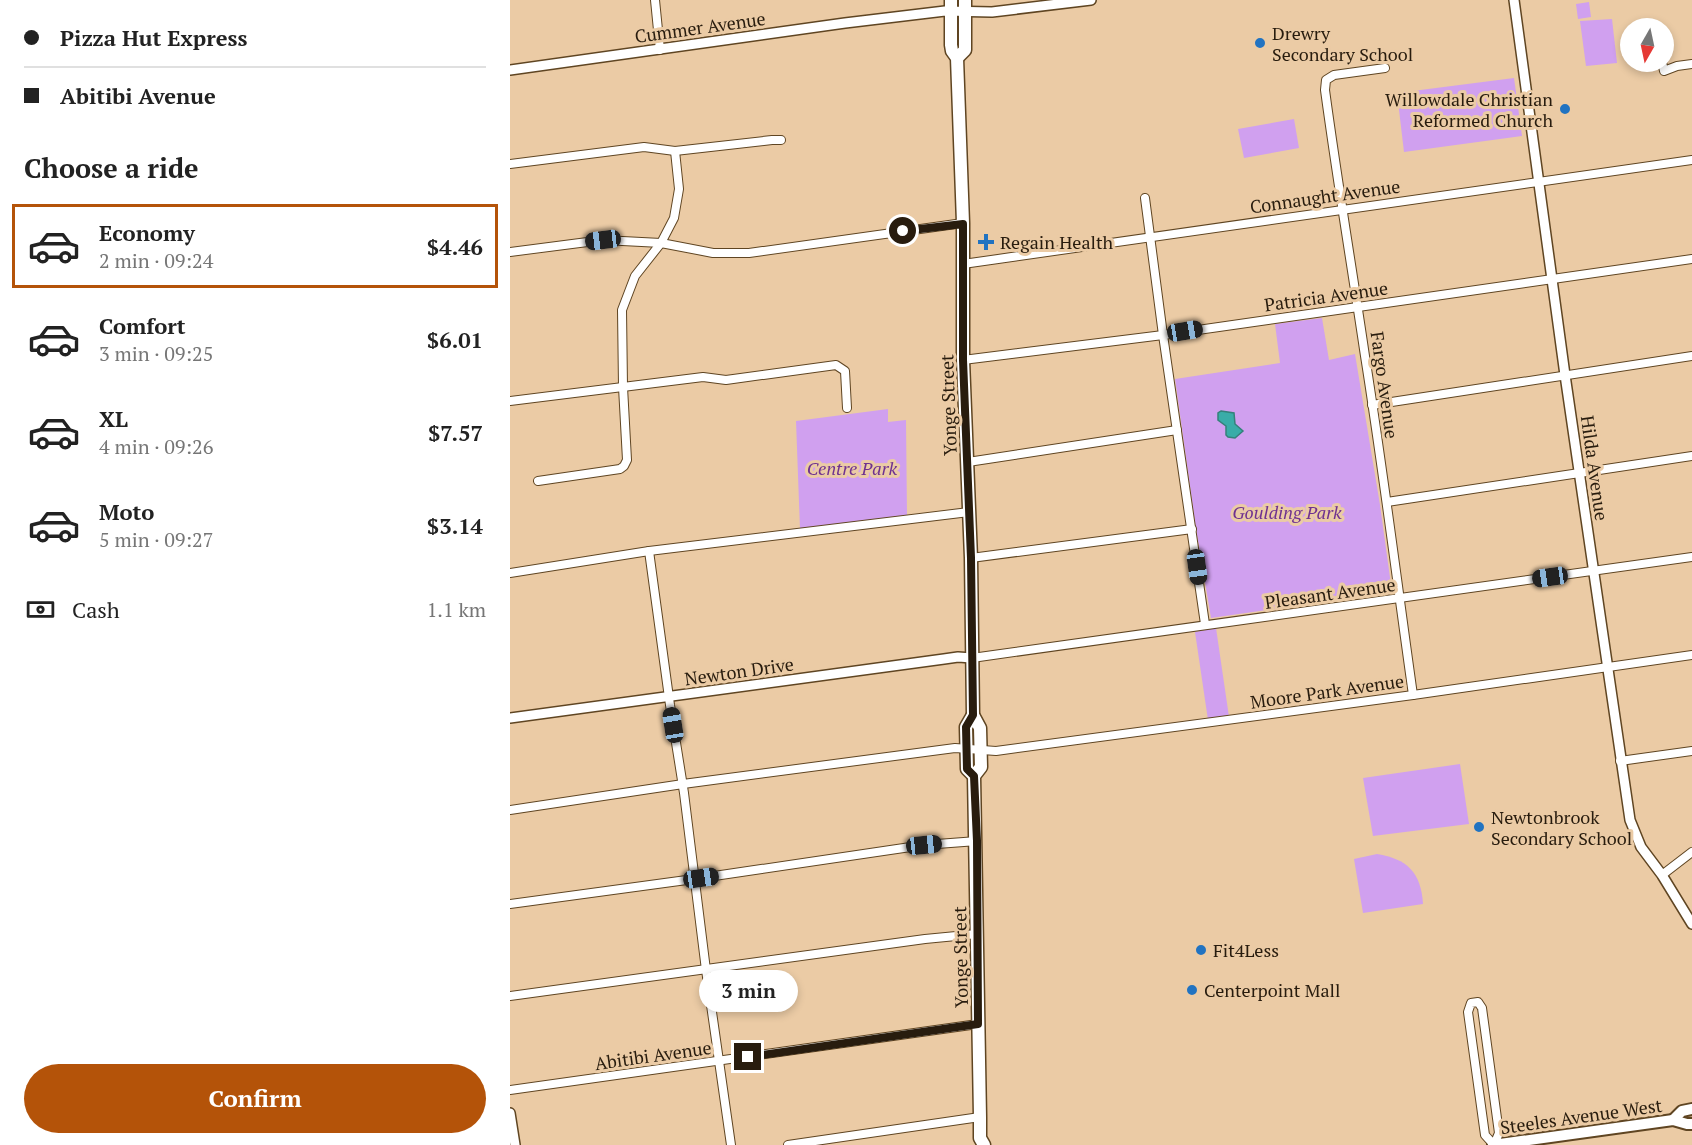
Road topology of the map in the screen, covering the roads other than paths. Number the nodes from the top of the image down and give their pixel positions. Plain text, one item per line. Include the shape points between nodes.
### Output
1 (655, 0) edge
2 (1091, 0) edge
3 (1514, 0) edge
4 (951, 6) edge
5 (965, 6) edge
6 (660, 50) junction
7 (957, 58) junction
8 (1692, 64) edge
9 (1674, 67) edge
10 (1385, 68) dead end
11 (510, 70) edge
12 (781, 140) dead end
13 (675, 152) junction
14 (1692, 160) edge
15 (510, 164) edge
16 (1539, 181) junction
17 (1145, 198) dead end
18 (1342, 209) junction
19 (963, 224) junction
20 (1150, 236) junction
21 (661, 243) junction
22 (510, 252) edge
23 (1692, 259) edge
24 (963, 264) junction
25 (1553, 279) junction
26 (1358, 307) junction
27 (1163, 335) junction
28 (1692, 356) edge
29 (963, 360) junction
30 (1565, 375) junction
31 (623, 387) junction
32 (510, 401) edge
33 (1372, 405) junction
34 (847, 408) dead end
35 (1177, 430) junction
36 (1692, 456) edge
37 (968, 462) junction
38 (1579, 472) junction
39 (538, 481) dead end
40 (1386, 502) junction
41 (969, 512) junction
42 (1192, 529) junction
43 (649, 551) junction
44 (1692, 557) edge
45 (971, 558) junction
46 (1593, 571) junction
47 (510, 573) edge
48 (1399, 599) junction
49 (1205, 624) junction
50 (1692, 655) edge
51 (972, 658) junction
52 (1608, 667) junction
53 (1413, 695) junction
54 (669, 697) junction
55 (973, 715) junction
56 (510, 718) edge
57 (966, 749) junction
58 (981, 749) junction
59 (1692, 751) edge
60 (1620, 761) junction
61 (974, 776) junction
62 (682, 784) junction
63 (510, 810) edge
64 (977, 841) junction
65 (1692, 852) edge
66 (1662, 875) junction
67 (694, 879) junction
68 (510, 904) edge
69 (1692, 924) edge
70 (977, 934) junction
71 (706, 970) junction
72 (510, 996) edge
73 (1484, 1020) junction
74 (1470, 1021) junction
75 (978, 1024) junction
76 (719, 1061) junction
77 (510, 1090) edge
78 (1692, 1109) edge
79 (510, 1113) edge
80 (980, 1117) junction
81 (1673, 1120) junction
82 (1692, 1124) edge
83 (980, 1143) edge
84 (515, 1145) edge
85 (731, 1145) edge
86 (788, 1145) edge
87 (1494, 1145) edge

1 - 6 street
2 - 5 street, Cummer Avenue via 992,12
3 - 16 street, Hilda Avenue
4 - 5 street, Cummer Avenue
4 - 6 street, Cummer Avenue
4 - 7 main road, Yonge Street via 951,45
5 - 7 main road, Yonge Street via 965,50
6 - 11 street, Cummer Avenue
7 - 19 main road, Yonge Street
8 - 9 street
10 - 18 street, Fargo Avenue via 1334,75 1326,80
12 - 13 street
13 - 15 street via 644,147
13 - 21 street via 679,189 674,218
14 - 16 street, Connaught Avenue
16 - 18 street, Connaught Avenue
16 - 25 street, Hilda Avenue
17 - 20 street
18 - 20 street, Connaught Avenue
18 - 26 street, Fargo Avenue
19 - 21 street via 749,253 713,253
19 - 24 main road, Yonge Street
20 - 24 street, Connaught Avenue
20 - 27 street
21 - 22 street via 603,240
21 - 31 street via 634,276 622,310
23 - 25 street, Patricia Avenue
24 - 29 main road, Yonge Street
25 - 26 street, Patricia Avenue
25 - 30 street, Hilda Avenue
26 - 27 street, Patricia Avenue
26 - 33 street, Fargo Avenue
27 - 29 street, Patricia Avenue
27 - 35 street
28 - 30 street
29 - 37 main road, Yonge Street
30 - 33 street
30 - 38 street, Hilda Avenue
31 - 32 street
31 - 34 street via 703,377 726,380 836,365 845,371
31 - 39 street via 627,460 624,466
33 - 40 street, Fargo Avenue
35 - 37 street
35 - 42 street
36 - 38 street
37 - 41 main road, Yonge Street
38 - 40 street
38 - 46 street, Hilda Avenue
40 - 48 street, Fargo Avenue
41 - 43 street
41 - 45 main road, Yonge Street
42 - 45 street
42 - 49 street
43 - 47 street
43 - 54 street
44 - 46 street, Pleasant Avenue
45 - 51 main road, Yonge Street
46 - 48 street, Pleasant Avenue
46 - 52 street, Hilda Avenue
48 - 49 street, Pleasant Avenue
48 - 53 street, Fargo Avenue
49 - 51 street, Pleasant Avenue
50 - 52 street, Moore Park Avenue
51 - 54 street, Newton Drive
51 - 55 main road, Yonge Street
52 - 53 street, Moore Park Avenue
52 - 60 street, Hilda Avenue
53 - 58 street, Moore Park Avenue via 996,751
54 - 56 street, Newton Drive
54 - 62 street
55 - 57 main road, Yonge Street via 966,727
55 - 58 main road, Yonge Street via 980,728
57 - 58 street, Moore Park Avenue
57 - 61 main road, Yonge Street via 967,769
57 - 62 street, Moore Park Avenue
58 - 61 main road, Yonge Street via 981,767
59 - 60 street
60 - 66 street, Hilda Avenue via 1630,820 1641,847
61 - 64 main road, Yonge Street
62 - 63 street, Moore Park Avenue
62 - 67 street
64 - 67 street via 924,845
64 - 70 main road, Yonge Street
65 - 66 street
66 - 69 street, Hilda Avenue
67 - 68 street
67 - 71 street
70 - 71 street
70 - 75 main road, Yonge Street
71 - 72 street
71 - 76 street
73 - 74 street
73 - 74 street via 1478,1002 1471,1003
73 - 87 street via 1499,1133
74 - 87 street via 1485,1135
75 - 76 street, Abitibi Avenue
75 - 80 main road, Yonge Street
76 - 77 street, Abitibi Avenue
76 - 85 street
78 - 81 main road, Steeles Avenue West via 1682,1111
79 - 84 street
80 - 83 main road, Yonge Street
80 - 86 street
81 - 82 main road, Steeles Avenue West
81 - 87 main road, Steeles Avenue West

